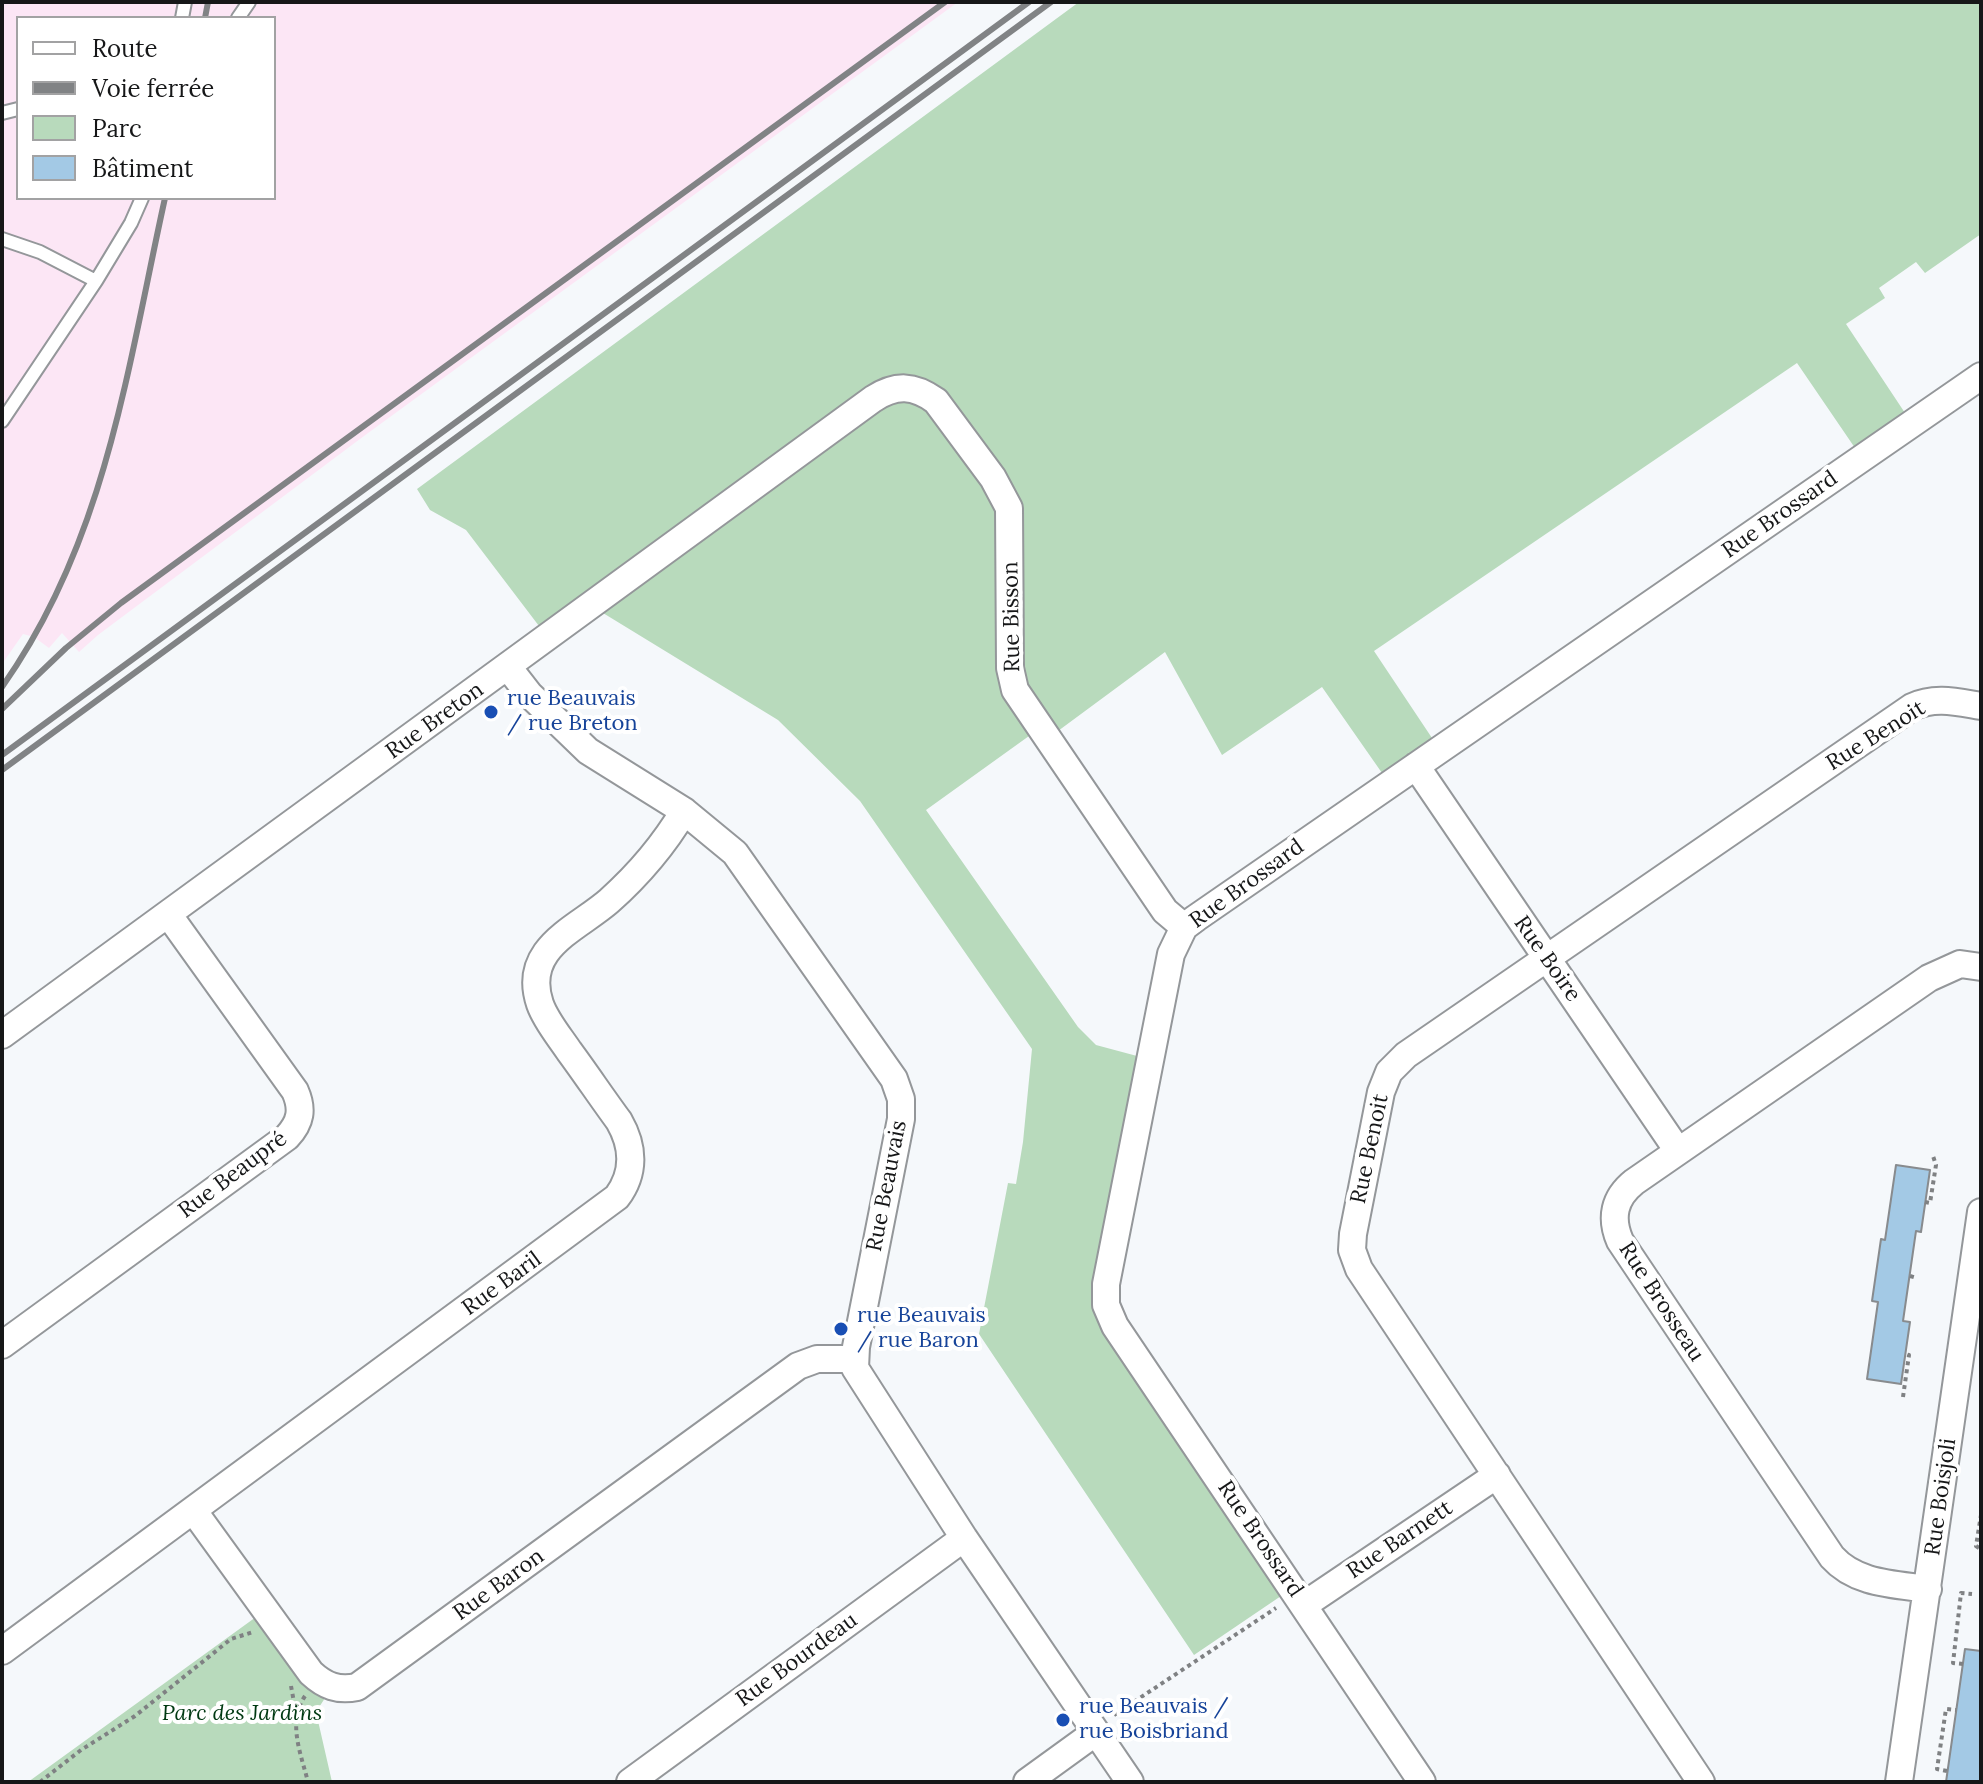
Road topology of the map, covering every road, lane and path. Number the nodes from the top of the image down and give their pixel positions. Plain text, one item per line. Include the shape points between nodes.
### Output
1 (141, 200) edge
2 (2, 239) edge
3 (96, 281) junction
4 (1981, 376) edge
5 (910, 387) joint
6 (2, 421) edge
7 (508, 667) junction
8 (1981, 706) edge
9 (1416, 766) junction
10 (684, 811) junction
11 (168, 914) junction
12 (1184, 927) junction
13 (1547, 958) junction
14 (1981, 967) edge
15 (2, 1035) edge
16 (1678, 1151) junction
17 (1933, 1156) dead end
18 (1925, 1202) dead end
19 (1981, 1212) edge
20 (1910, 1276) dead end
21 (1917, 1278) dead end
22 (2, 1345) edge
23 (1905, 1354) dead end
24 (854, 1359) junction
25 (1903, 1397) dead end
26 (1497, 1475) junction
27 (193, 1510) junction
28 (1981, 1515) edge
29 (964, 1538) junction
30 (1979, 1548) edge
31 (1928, 1589) junction
32 (1972, 1594) dead end
33 (1294, 1603) junction
34 (272, 1620) junction
35 (2, 1651) edge
36 (1963, 1664) dead end
37 (311, 1689) dead end
38 (1956, 1710) dead end
39 (1101, 1726) junction
40 (1947, 1771) dead end
41 (40, 1782) edge
42 (308, 1782) edge
43 (630, 1782) edge
44 (1027, 1782) edge
45 (1130, 1782) edge
46 (1422, 1782) edge
47 (1701, 1782) edge
48 (1899, 1782) edge

1 - 3 lane
2 - 3 lane
3 - 6 lane
4 - 9 street, Rue Brossard
5 - 7 street, Rue Breton via 873,399
5 - 12 street, Rue Bisson via 943,407 1009,508 1010,668 1019,697 1165,911
7 - 10 street, Rue Beauvais via 588,751
7 - 11 street, Rue Breton
8 - 13 street, Rue Benoit via 1931,700 1912,707
9 - 12 street, Rue Brossard
9 - 13 street, Rue Boire
10 - 24 street, Rue Beauvais via 735,853 894,1079 901,1099
10 - 27 street, Rue Baril via 610,900 552,945 537,980 545,1016 627,1138 631,1165 625,1187 609,1205
11 - 15 street, Rue Breton
11 - 22 street, Rue Beaupré via 295,1091 298,1121 287,1137
12 - 33 street, Rue Brossard via 1171,954 1106,1305
13 - 16 street, Rue Boire
13 - 26 street, Rue Benoit via 1389,1072 1352,1243 1359,1269
14 - 16 street, Rue Brosseau via 1960,964 1929,978
16 - 31 street, Rue Brosseau via 1621,1194 1613,1222 1620,1241 1832,1557 1863,1578
17 - 18 path via 1930,1203
19 - 31 street, Rue Boisjoli
20 - 21 path
23 - 25 path via 1909,1355
24 - 29 street via 858,1376
24 - 34 street, Rue Baron via 817,1359 798,1366 357,1687 339,1689 319,1681
26 - 33 street, Rue Barnett
26 - 47 street, Rue Benoit
27 - 34 street, Rue Baron
27 - 35 street, Rue Baril
28 - 30 path
29 - 39 street
29 - 43 street, Rue Bourdeau
31 - 48 street, Rue Boisjoli
32 - 36 path via 1961,1593 1953,1663
33 - 39 path
33 - 46 street, Rue Brossard
34 - 41 path via 231,1639 135,1716
37 - 42 path via 299,1707 296,1726
38 - 40 path via 1946,1709 1937,1769
39 - 44 street
39 - 45 street

